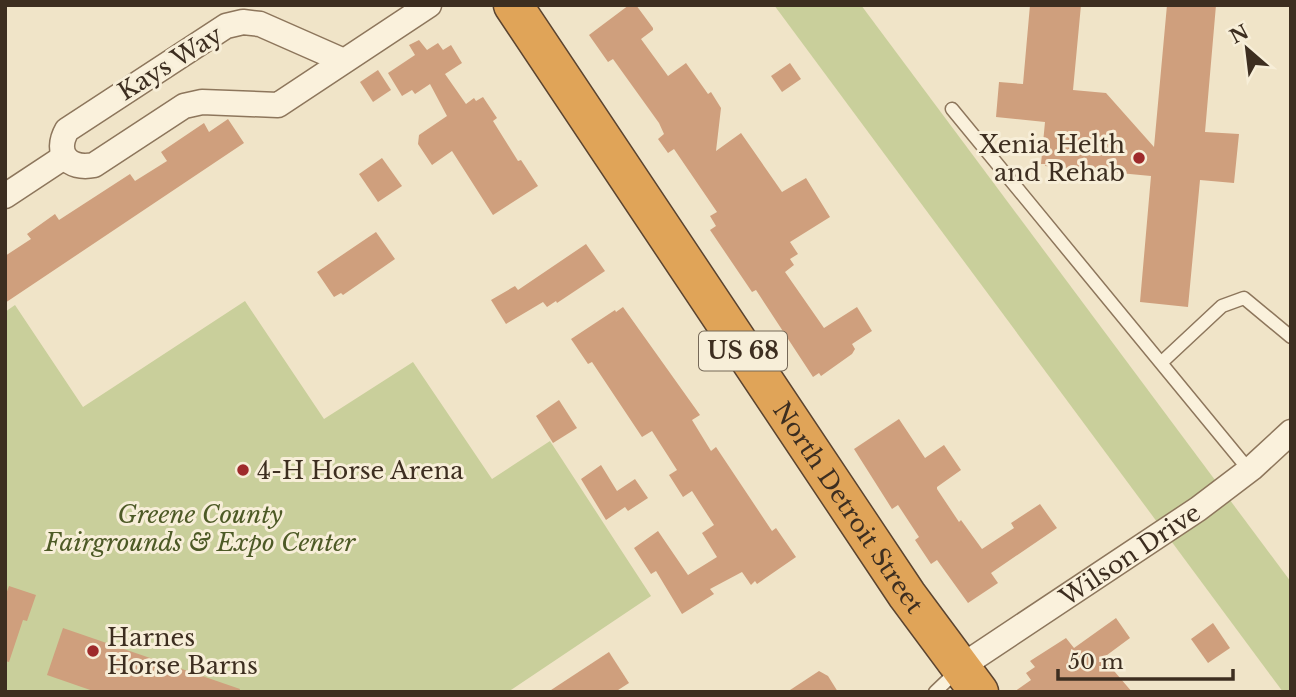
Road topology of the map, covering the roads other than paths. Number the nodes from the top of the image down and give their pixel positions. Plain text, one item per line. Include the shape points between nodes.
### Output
1 (429, 5) edge
2 (513, 5) edge
3 (344, 61) junction
4 (952, 108) dead end
5 (64, 157) junction
6 (5, 196) edge
7 (1291, 337) edge
8 (1162, 362) junction
9 (1291, 432) edge
10 (1249, 470) junction
11 (958, 684) edge

1 - 3 street, Kays Way
2 - 11 highway, North Detroit Street / US 68
3 - 5 street, Kays Way via 278,105 202,102 184,106 94,165 82,167
3 - 5 street, Kays Way via 260,24 226,26 67,130 61,139
4 - 8 lane
5 - 6 street
7 - 8 lane via 1244,298 1222,306
8 - 10 lane
9 - 10 street, Wilson Drive
10 - 11 street, Wilson Drive

